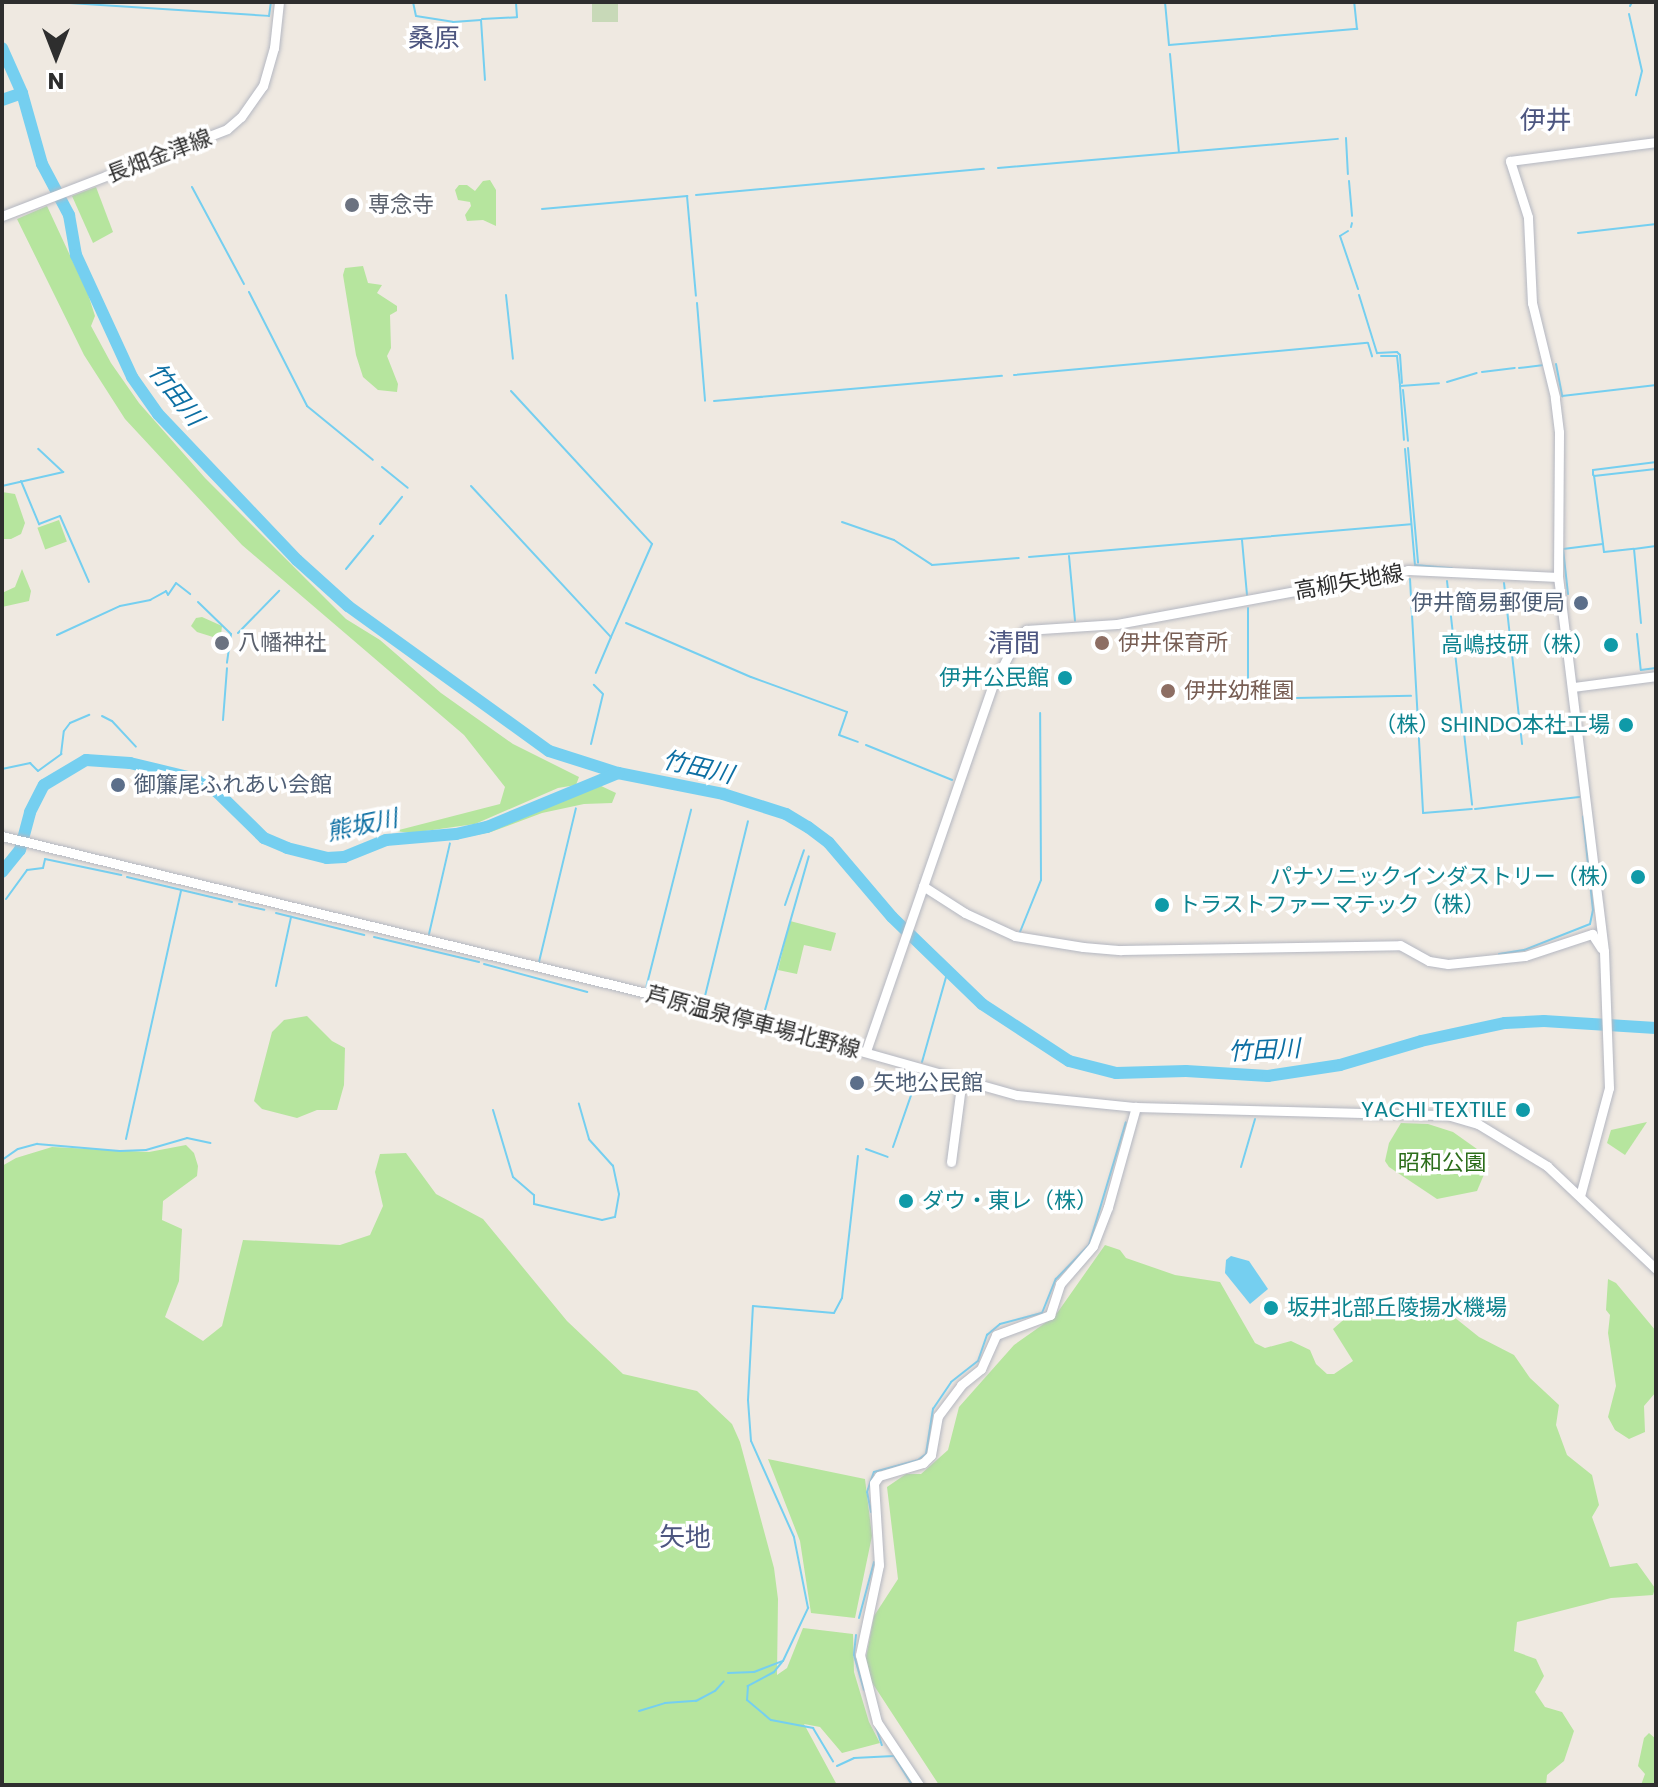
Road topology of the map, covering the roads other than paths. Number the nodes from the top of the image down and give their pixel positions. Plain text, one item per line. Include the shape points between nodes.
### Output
1 (279, 2) edge
2 (1656, 142) edge
3 (6, 214) edge
4 (1558, 577) junction
5 (1656, 676) edge
6 (1573, 687) junction
7 (3, 838) edge
8 (923, 886) junction
9 (1604, 951) junction
10 (866, 1051) junction
11 (962, 1079) junction
12 (1136, 1107) junction
13 (951, 1162) dead end
14 (1580, 1196) junction
15 (1656, 1269) edge
16 (919, 1785) edge

1 - 3 main road, 長畑金津線 via 263,86 236,122 208,139
2 - 4 main road via 1510,161 1528,217 1529,282 1558,420
4 - 6 main road
4 - 8 main road, 高柳矢地線 via 1408,570 1117,624 1026,630 993,685
5 - 6 main road
6 - 9 main road
7 - 10 main road, 芦原温泉停車場北野線
8 - 9 main road via 1015,936 1083,947 1400,945 1429,961 1448,964 1525,956 1592,934
8 - 10 main road, 高柳矢地線
9 - 14 main road via 1609,1071 1605,1110
10 - 11 main road, 芦原温泉停車場北野線
11 - 12 main road, 芦原温泉停車場北野線 via 1017,1095
11 - 13 main road
12 - 14 main road, 芦原温泉停車場北野線 via 1447,1115 1478,1124 1526,1153
12 - 16 main road via 1093,1246 1060,1284 1050,1315 996,1335 981,1369 938,1416 931,1455 923,1463 879,1476 874,1483 879,1565 860,1655 877,1722
14 - 15 main road, 芦原温泉停車場北野線

